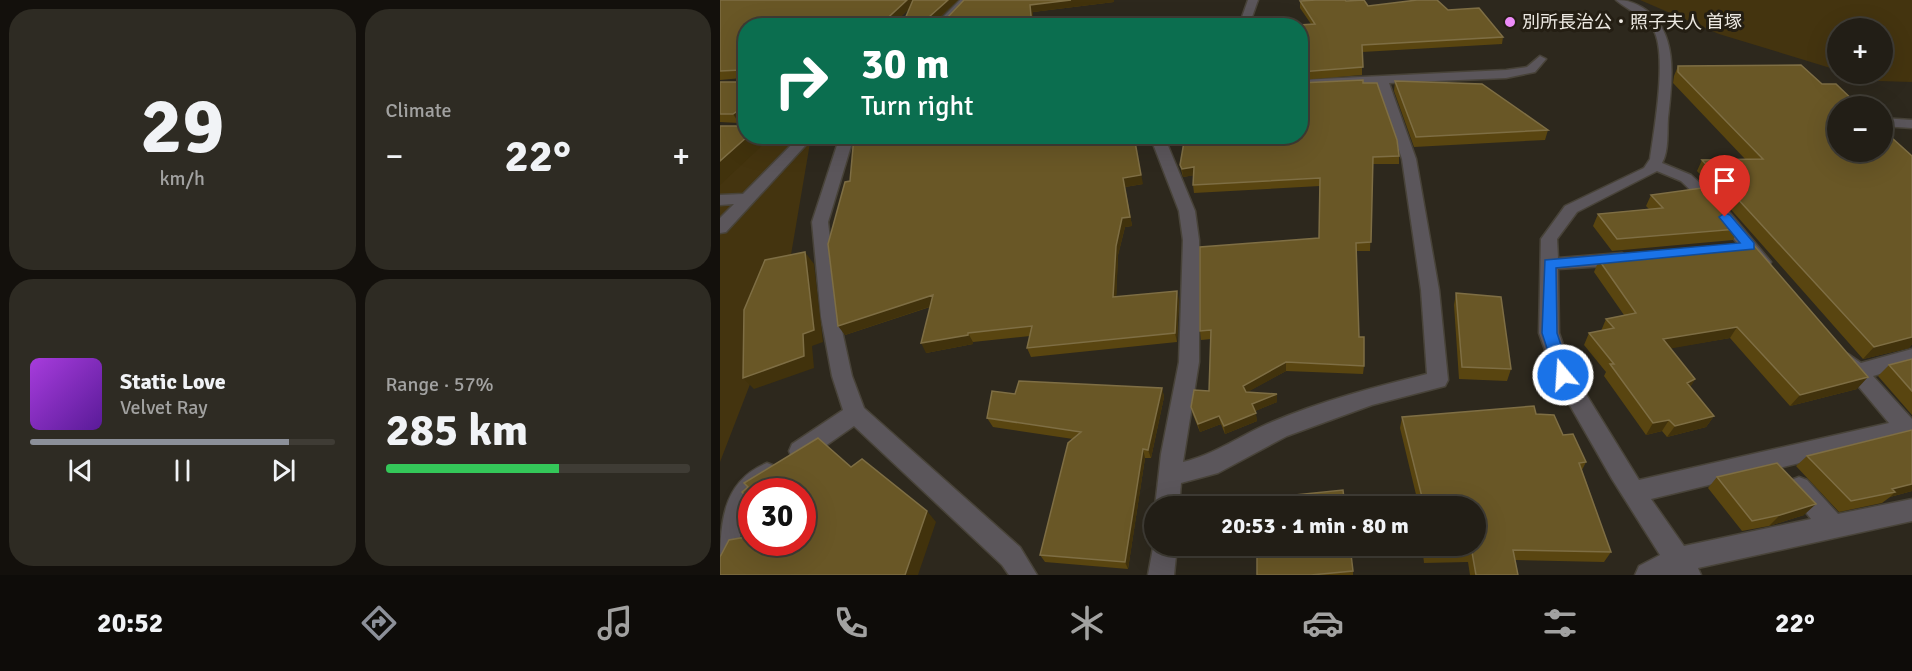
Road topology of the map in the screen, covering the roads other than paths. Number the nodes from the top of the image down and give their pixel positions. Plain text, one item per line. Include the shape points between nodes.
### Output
1 (966, 0) edge
2 (1253, 0) edge
3 (1621, 0) edge
4 (947, 18) edge
5 (1247, 18) edge
6 (1540, 59) dead end
7 (1382, 81) junction
8 (1308, 84) edge
9 (1893, 123) edge
10 (1912, 124) edge
11 (800, 144) edge
12 (844, 144) edge
13 (1160, 144) edge
14 (1654, 165) junction
15 (720, 200) edge
16 (747, 200) junction
17 (720, 228) edge
18 (1749, 246) junction
19 (1725, 249) edge
20 (1642, 257) edge
21 (1549, 263) junction
22 (1772, 273) edge
23 (1833, 345) edge
24 (1912, 357) edge
25 (1856, 372) junction
26 (855, 414) junction
27 (1909, 431) edge
28 (1774, 461) junction
29 (1170, 476) junction
30 (1633, 492) junction
31 (1168, 496) edge
32 (1912, 510) edge
33 (1834, 527) junction
34 (1163, 556) edge
35 (720, 562) edge
36 (1683, 568) edge
37 (1024, 575) edge
38 (1161, 575) edge
39 (1648, 575) edge

1 - 4 street
2 - 5 street
3 - 14 street via 1640,11 1660,31 1665,55 1658,159
6 - 7 street via 1531,70 1506,74
7 - 8 street
7 - 29 street via 1409,159 1430,290 1438,380 1370,397 1279,429 1210,466
9 - 10 street
11 - 16 street
12 - 26 street via 820,222 830,317 842,376
13 - 29 street via 1187,211 1191,240 1189,362
14 - 18 street via 1686,178
14 - 21 street via 1650,171 1571,209 1549,239
15 - 16 street
16 - 17 street
18 - 19 street
18 - 22 street
20 - 21 street
21 - 30 street via 1549,333 1563,375
23 - 25 street
24 - 25 street
25 - 27 street
26 - 35 street via 741,490
26 - 37 street via 1011,556
27 - 28 street
28 - 30 street
28 - 33 street
29 - 31 street
30 - 36 street
32 - 33 street
33 - 36 street
34 - 38 street
36 - 39 street

